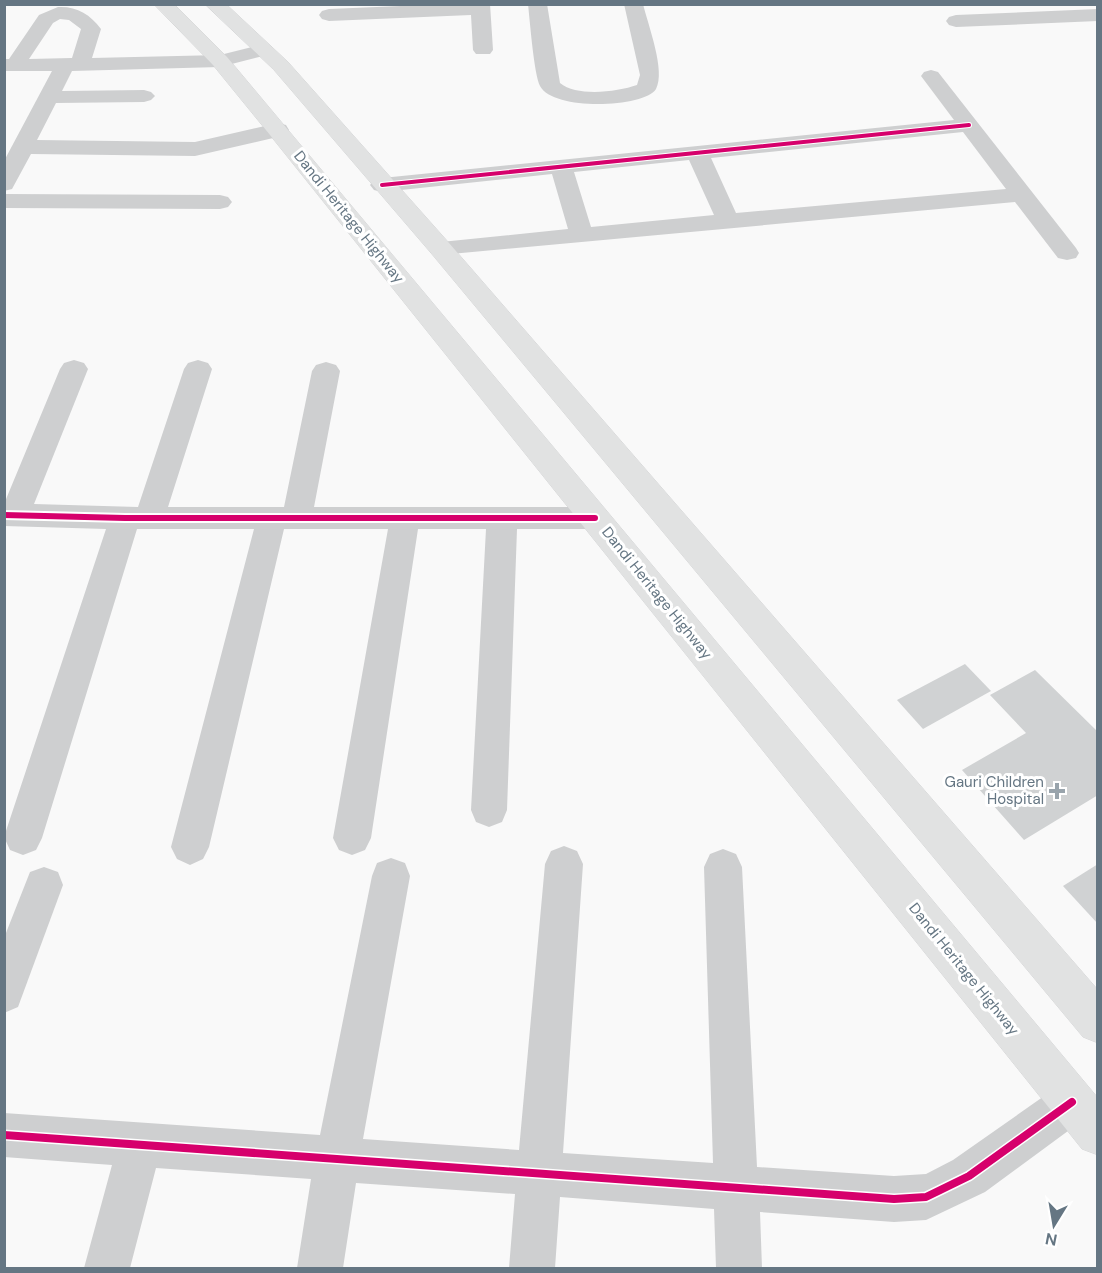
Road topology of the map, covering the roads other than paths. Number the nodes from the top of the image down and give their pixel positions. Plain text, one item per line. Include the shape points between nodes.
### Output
1 (163, 4) edge
2 (214, 4) edge
3 (537, 4) edge
4 (633, 4) edge
5 (480, 7) edge
6 (377, 9) edge
7 (1094, 12) edge
8 (329, 15) dead end
9 (956, 21) dead end
10 (264, 50) junction
11 (483, 50) dead end
12 (220, 61) junction
13 (72, 64) junction
14 (10, 65) edge
15 (931, 76) dead end
16 (144, 96) dead end
17 (49, 97) junction
18 (969, 125) junction
19 (278, 130) junction
20 (23, 147) junction
21 (697, 153) junction
22 (561, 166) junction
23 (4, 184) edge
24 (382, 184) junction
25 (1022, 194) junction
26 (4, 201) edge
27 (220, 202) dead end
28 (728, 221) junction
29 (582, 235) junction
30 (440, 248) junction
31 (1067, 253) dead end
32 (74, 369) dead end
33 (198, 369) dead end
34 (326, 371) dead end
35 (10, 515) edge
36 (137, 518) junction
37 (285, 518) junction
38 (405, 518) junction
39 (502, 518) junction
40 (595, 518) junction
41 (489, 810) dead end
42 (23, 838) dead end
43 (352, 838) dead end
44 (190, 847) dead end
45 (564, 864) dead end
46 (723, 867) dead end
47 (391, 876) dead end
48 (44, 885) dead end
49 (4, 993) edge
50 (1098, 1022) edge
51 (1085, 1117) edge
52 (4, 1135) edge
53 (140, 1145) junction
54 (337, 1159) junction
55 (540, 1173) junction
56 (736, 1188) junction
57 (107, 1269) edge
58 (320, 1269) edge
59 (532, 1269) edge
60 (739, 1269) edge

1 - 12 main road, Dandi Heritage Highway
2 - 10 main road
3 - 4 street via 550,85 556,93 580,98 646,88 650,75
5 - 6 street
5 - 11 street
6 - 8 street
7 - 9 street
10 - 12 street
10 - 24 main road
12 - 13 street
12 - 19 main road, Dandi Heritage Highway
13 - 14 street
13 - 14 street via 91,28 62,12 46,19
13 - 17 street
15 - 18 street
16 - 17 street
17 - 20 street
18 - 21 street
18 - 25 street
19 - 20 street via 195,148
19 - 40 main road, Dandi Heritage Highway
20 - 23 street
21 - 22 street
21 - 28 street
22 - 24 street
22 - 29 street
24 - 30 main road
25 - 28 street
25 - 31 street
26 - 27 street
28 - 29 street
29 - 30 street
30 - 50 main road
32 - 35 street
33 - 36 street
34 - 37 street
35 - 36 street
36 - 37 street
36 - 42 street
37 - 38 street
37 - 44 street
38 - 39 street
38 - 43 street
39 - 40 street
39 - 41 street
40 - 51 main road, Dandi Heritage Highway
45 - 55 street
46 - 56 street
47 - 54 street
48 - 49 street
51 - 56 street via 926,1197 894,1200
52 - 53 street
53 - 54 street
53 - 57 street
54 - 55 street
54 - 58 street
55 - 56 street
55 - 59 street
56 - 60 street

